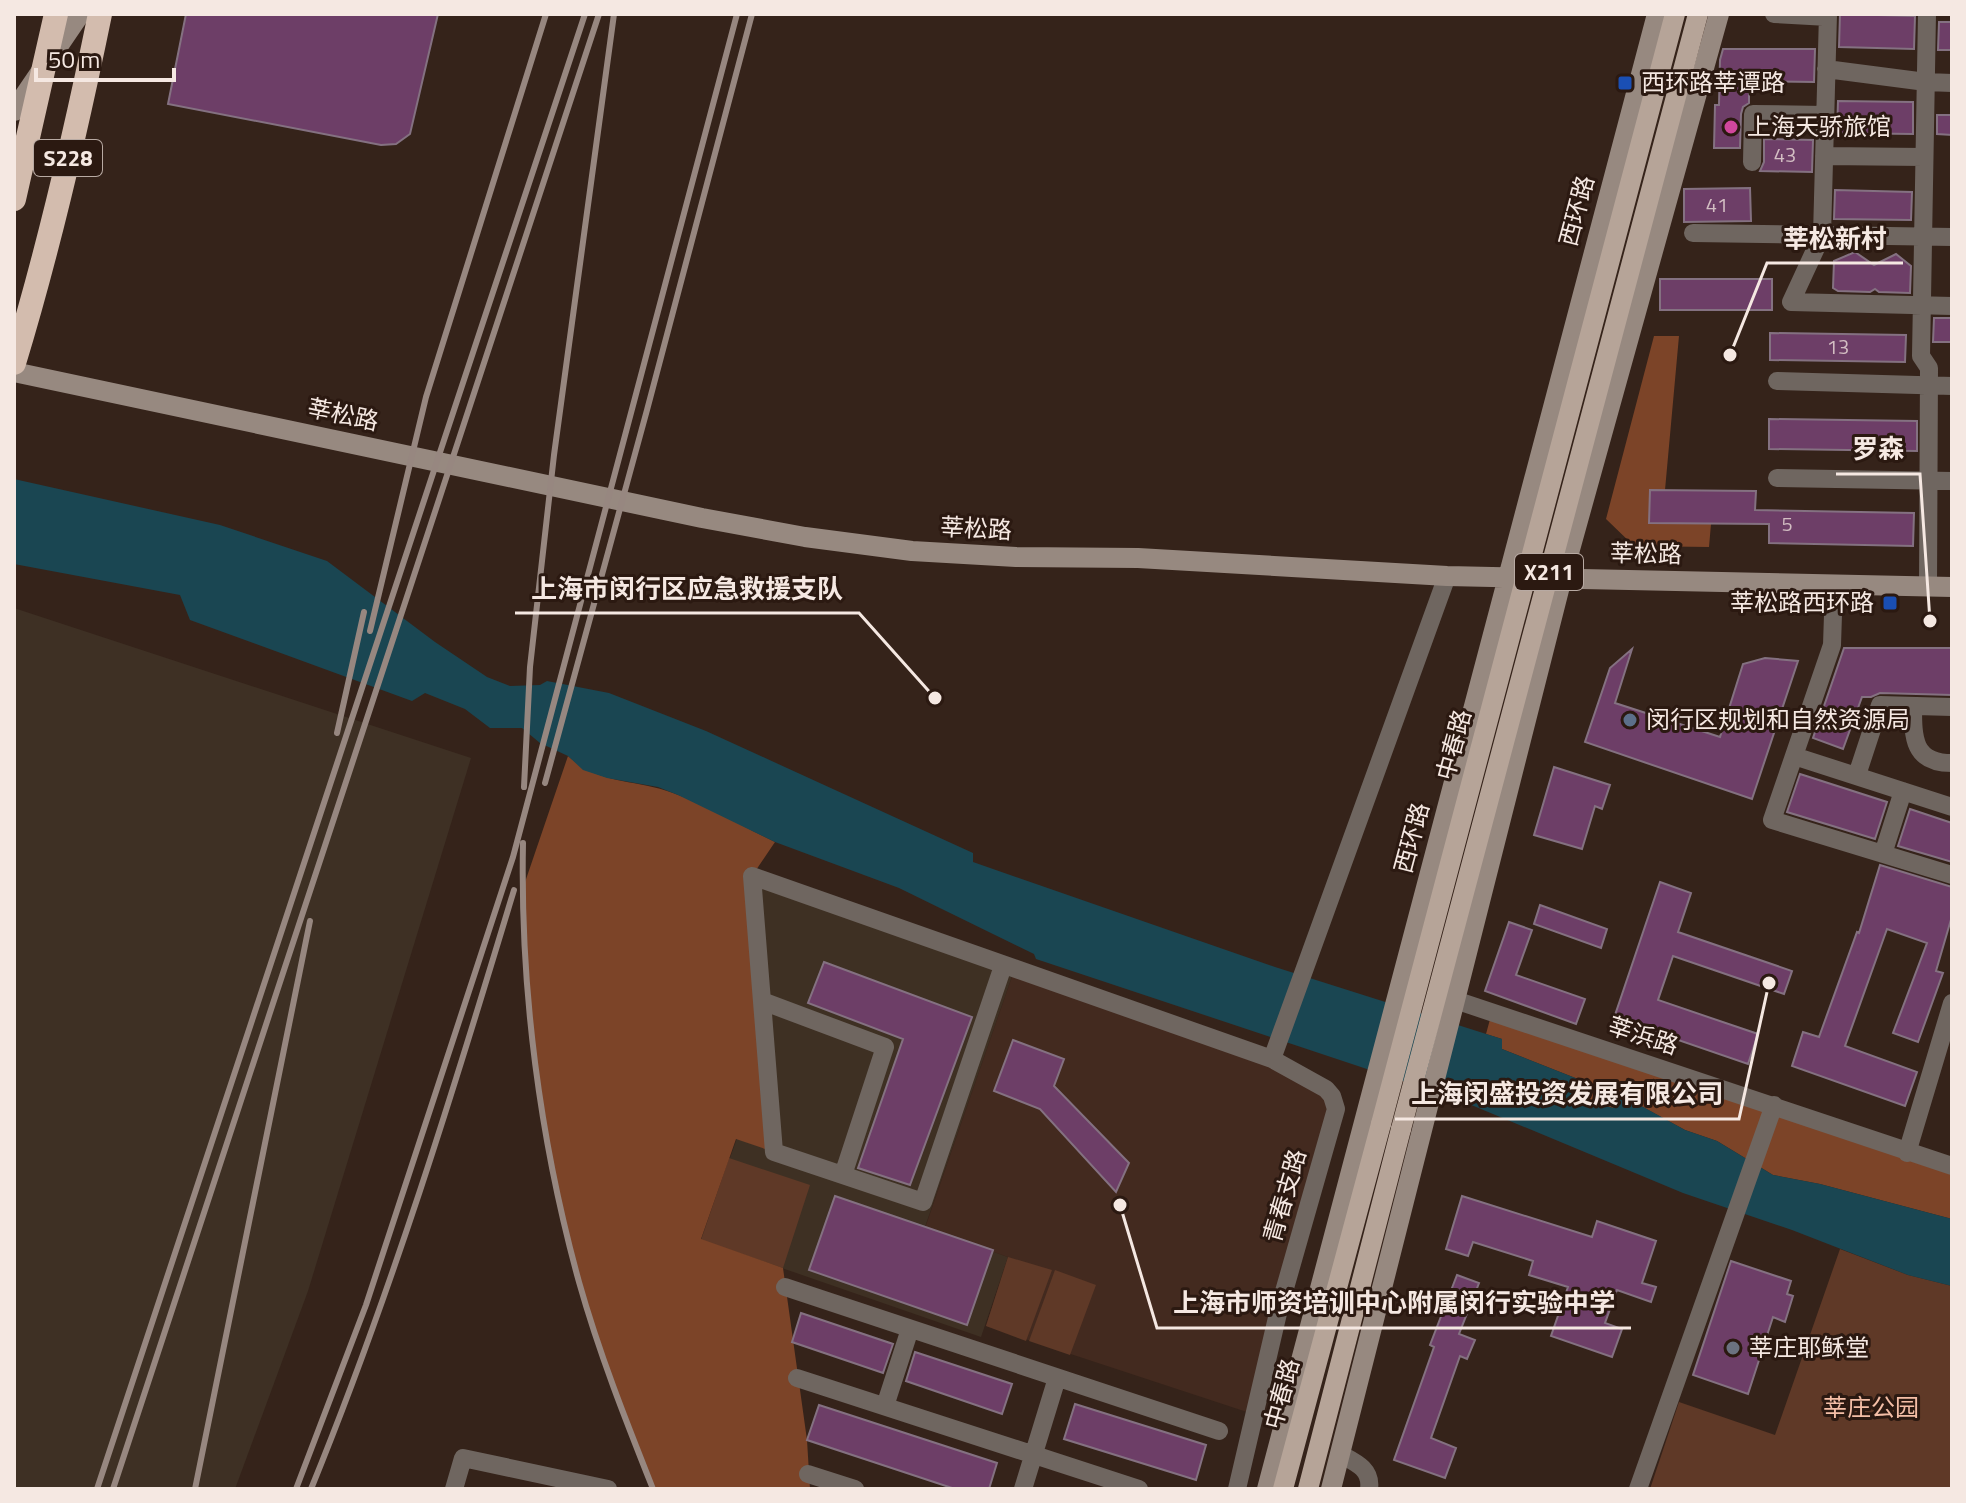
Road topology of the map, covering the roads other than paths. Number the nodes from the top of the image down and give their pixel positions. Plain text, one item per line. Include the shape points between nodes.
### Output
1 (56, 14) edge
2 (80, 14) edge
3 (100, 14) edge
4 (1657, 14) edge
5 (1675, 14) edge
6 (1698, 14) edge
7 (1719, 14) edge
8 (1774, 14) edge
9 (1927, 14) edge
10 (1828, 15) edge
11 (1826, 69) junction
12 (1926, 82) junction
13 (1952, 83) edge
14 (14, 111) edge
15 (1825, 115) junction
16 (1824, 156) junction
17 (1924, 157) junction
18 (1752, 162) dead end
19 (14, 199) edge
20 (1693, 233) dead end
21 (1822, 235) junction
22 (1923, 237) junction
23 (1952, 237) edge
24 (1922, 305) junction
25 (1952, 306) edge
26 (14, 363) edge
27 (14, 372) edge
28 (1777, 381) dead end
29 (1929, 385) junction
30 (1952, 386) edge
31 (1777, 478) dead end
32 (1929, 480) junction
33 (1952, 481) edge
34 (1447, 576) junction
35 (1507, 578) junction
36 (1562, 578) junction
37 (1834, 584) junction
38 (1928, 586) junction
39 (1952, 587) edge
40 (1913, 706) junction
41 (1952, 707) edge
42 (1794, 756) junction
43 (1952, 763) edge
44 (1857, 775) junction
45 (1903, 791) junction
46 (1952, 807) edge
47 (1883, 854) junction
48 (1952, 875) edge
49 (1003, 966) junction
50 (762, 1001) junction
51 (1952, 1003) edge
52 (1454, 1005) junction
53 (1274, 1052) junction
54 (1774, 1105) junction
55 (1907, 1153) junction
56 (1952, 1166) edge
57 (843, 1175) junction
58 (785, 1287) dead end
59 (910, 1329) junction
60 (797, 1378) dead end
61 (1057, 1378) junction
62 (885, 1406) junction
63 (1219, 1431) dead end
64 (1340, 1454) junction
65 (1034, 1455) junction
66 (808, 1474) dead end
67 (1236, 1487) edge
68 (454, 1489) edge
69 (608, 1489) edge
70 (855, 1489) edge
71 (1023, 1489) edge
72 (1139, 1489) edge
73 (1267, 1489) edge
74 (1283, 1489) edge
75 (1308, 1489) edge
76 (1331, 1489) edge
77 (1369, 1489) edge
78 (1638, 1489) edge

1 - 19 highway, S228, bridge
2 - 14 main road
3 - 26 highway, S228 via 64,179
4 - 35 main road, 西环路
5 - 74 main road, 中春路 / X211, bridge
6 - 75 main road, 中春路 / X211, bridge
7 - 36 main road
8 - 10 street
9 - 12 street
10 - 11 street
11 - 12 street
11 - 15 street
12 - 13 street
12 - 17 street
15 - 16 street
15 - 18 street via 1753,114
16 - 17 street
16 - 21 street
17 - 22 street
20 - 21 street
21 - 22 street
21 - 24 street via 1791,302
22 - 23 street
22 - 24 street
24 - 25 street
24 - 29 street via 1921,356 1929,368
27 - 34 main road, 莘松路 via 805,537 942,553
28 - 29 street
29 - 30 street
29 - 32 street
31 - 32 street
32 - 33 street
32 - 38 street
34 - 35 main road, 莘松路
34 - 53 street
35 - 36 main road, 莘松路
35 - 73 main road, 西环路
36 - 37 main road, 莘松路
36 - 52 main road
37 - 38 main road, 莘松路
37 - 42 street via 1832,645
38 - 39 main road, 莘松路
40 - 41 street
40 - 43 street via 1917,749 1937,763
40 - 44 street via 1880,705
42 - 44 street
42 - 47 street via 1772,820
44 - 45 street
45 - 46 street
45 - 47 street
47 - 48 street
49 - 50 street, 青春支路 via 752,876
49 - 53 street, 青春支路
49 - 57 street via 923,1202
50 - 57 street via 774,1152
50 - 57 street via 885,1047
51 - 55 street
52 - 54 street, 莘浜路
52 - 64 main road
53 - 67 street, 青春支路 via 1326,1089 1336,1109 1297,1239
54 - 55 street, 莘浜路
54 - 78 street
55 - 56 street, 莘浜路
58 - 59 street
59 - 61 street
59 - 62 street
60 - 62 street
61 - 63 street
61 - 65 street
62 - 65 street
64 - 76 main road
64 - 77 street via 1368,1473
65 - 71 street
65 - 72 street
66 - 70 street
68 - 69 street via 463,1458

